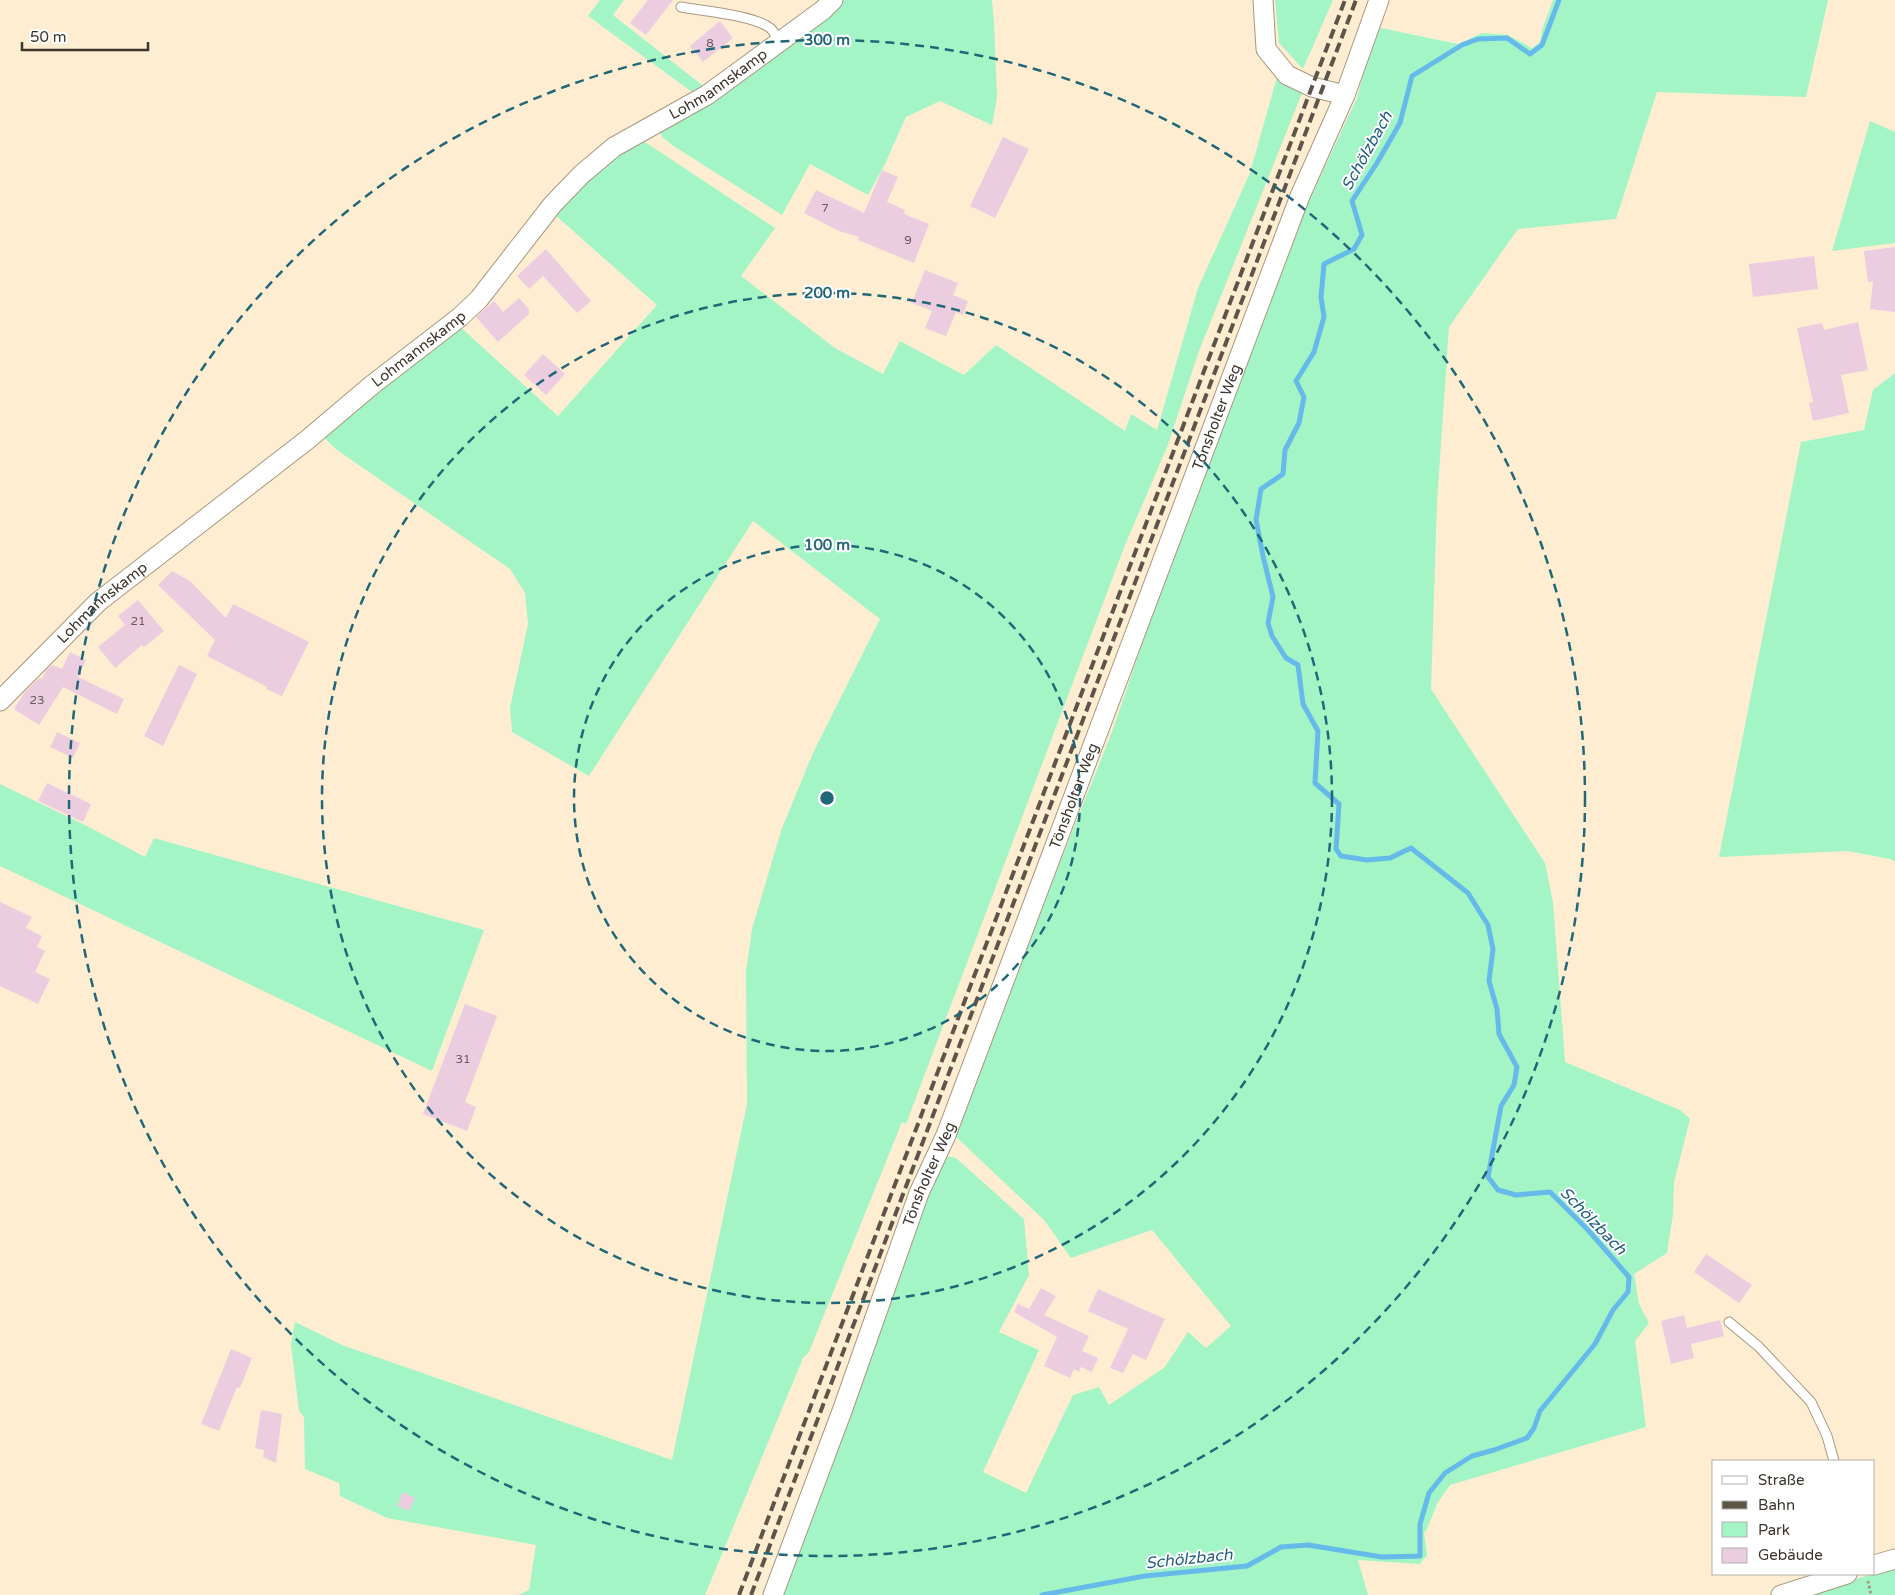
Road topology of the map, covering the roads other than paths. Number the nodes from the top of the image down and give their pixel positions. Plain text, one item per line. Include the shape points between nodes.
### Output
1 (833, 0) edge
2 (1263, 0) edge
3 (1380, 0) edge
4 (681, 7) dead end
5 (779, 41) junction
6 (1345, 95) junction
7 (0, 701) edge
8 (1729, 1322) dead end
9 (1834, 1460) edge
10 (1895, 1559) edge
11 (1875, 1565) edge
12 (1845, 1575) edge
13 (773, 1595) edge
14 (1781, 1595) edge

1 - 5 street, Lohmannskamp
2 - 6 street via 1266,49 1287,76 1312,87
3 - 6 street, Tönsholter Weg
4 - 5 lane via 764,24
5 - 7 street, Lohmannskamp via 707,95 614,147 582,174 553,204 479,298 460,317 98,602
6 - 13 street, Tönsholter Weg via 1300,196 946,1135 919,1193
8 - 9 lane via 1758,1346 1811,1402
10 - 11 street
12 - 14 street

